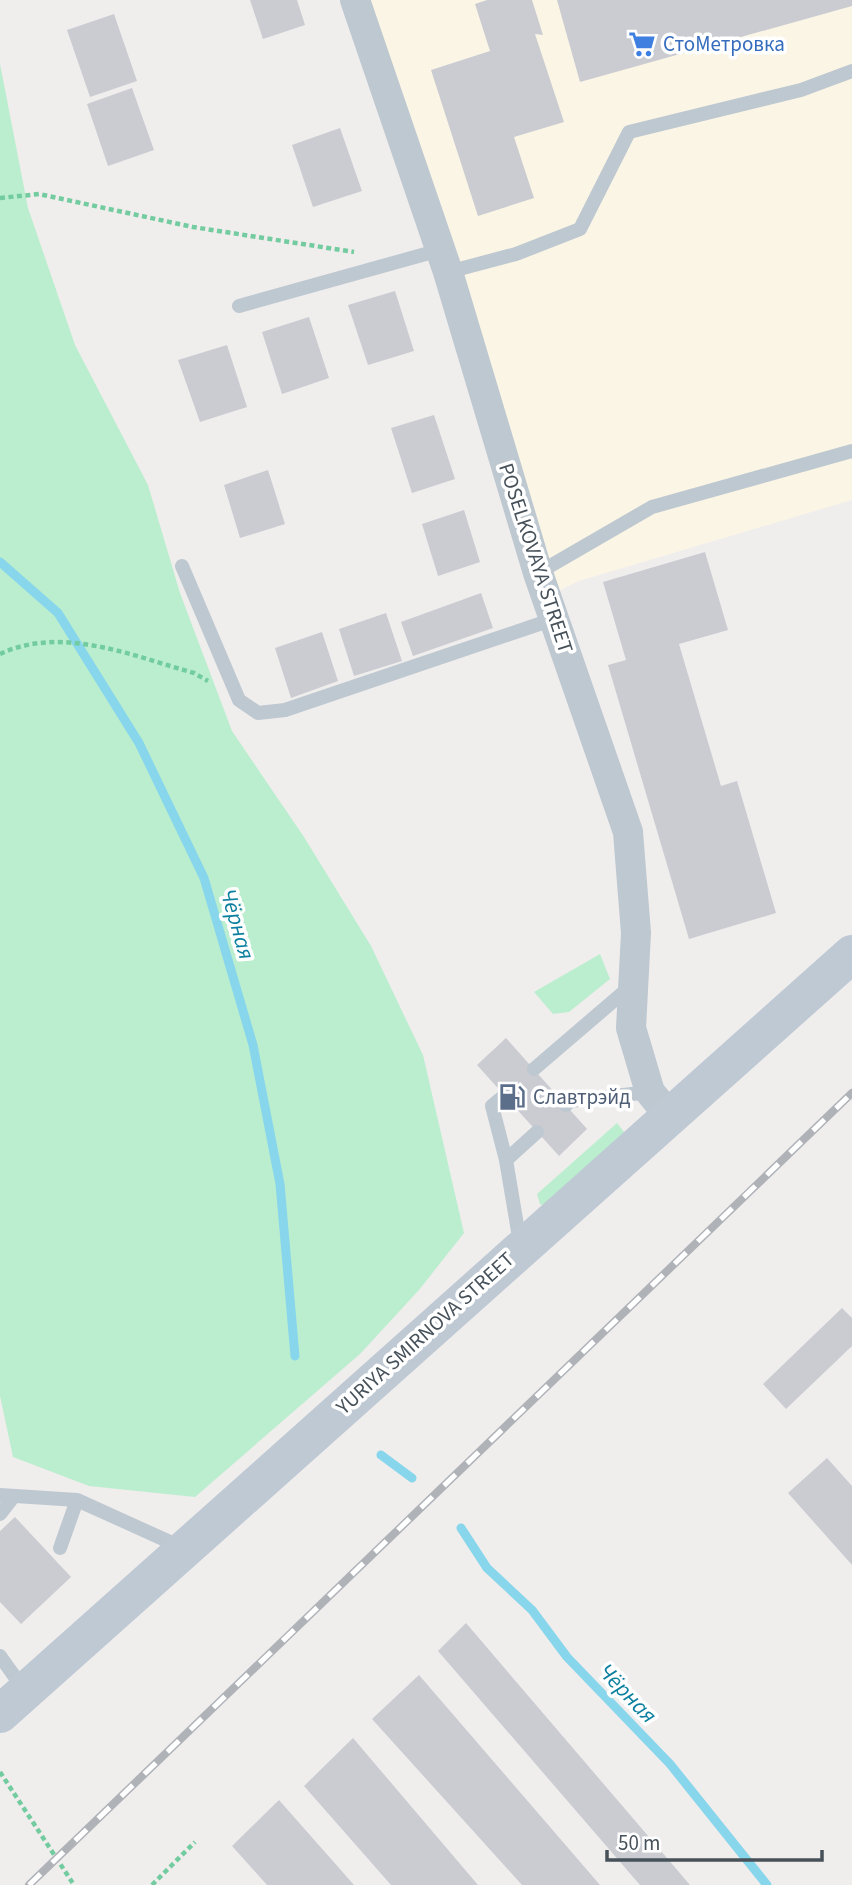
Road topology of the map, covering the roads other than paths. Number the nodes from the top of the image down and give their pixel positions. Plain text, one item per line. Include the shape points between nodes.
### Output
1 (355, 0) edge
2 (852, 71) edge
3 (444, 261) junction
4 (239, 306) dead end
5 (852, 451) edge
6 (182, 566) dead end
7 (538, 573) junction
8 (554, 619) junction
9 (852, 954) edge
10 (633, 984) junction
11 (534, 1069) dead end
12 (504, 1096) dead end
13 (566, 1105) dead end
14 (661, 1105) junction
15 (537, 1132) dead end
16 (506, 1160) junction
17 (520, 1247) junction
18 (7, 1495) edge
19 (77, 1500) junction
20 (0, 1514) edge
21 (60, 1548) dead end
22 (184, 1548) junction
23 (0, 1656) edge
24 (13, 1702) edge

1 - 3 street, POSELKOVAYA STREET
2 - 3 lane via 801,90 629,132 580,229 516,254
3 - 4 lane via 385,265
3 - 7 street, POSELKOVAYA STREET
5 - 7 lane via 652,507
6 - 8 lane via 239,700 258,713 285,710
7 - 8 street, POSELKOVAYA STREET
8 - 10 street, POSELKOVAYA STREET via 628,832 636,933
9 - 14 main road, YURIYA SMIRNOVA STREET
10 - 11 lane
10 - 14 street, POSELKOVAYA STREET via 631,1028
12 - 16 lane via 492,1106
13 - 14 lane via 570,1101
14 - 17 main road, YURIYA SMIRNOVA STREET
15 - 16 lane
16 - 17 lane
17 - 22 main road, YURIYA SMIRNOVA STREET
18 - 19 lane
18 - 20 lane
19 - 21 lane
19 - 22 lane
22 - 24 main road, YURIYA SMIRNOVA STREET
23 - 24 lane

